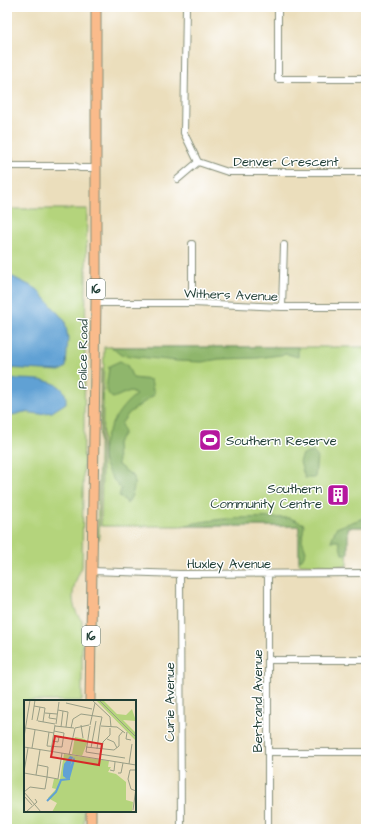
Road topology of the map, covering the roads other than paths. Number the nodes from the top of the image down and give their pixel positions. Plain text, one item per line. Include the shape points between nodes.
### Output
1 (96, 7) edge
2 (186, 7) edge
3 (278, 7) edge
4 (366, 79) edge
5 (7, 150) edge
6 (198, 162) junction
7 (8, 166) edge
8 (96, 166) junction
9 (366, 172) edge
10 (178, 179) dead end
11 (192, 244) dead end
12 (284, 245) dead end
13 (96, 303) junction
14 (192, 303) junction
15 (366, 306) edge
16 (282, 307) junction
17 (91, 571) junction
18 (366, 573) edge
19 (180, 574) junction
20 (268, 574) junction
21 (268, 660) junction
22 (366, 660) edge
23 (90, 700) edge
24 (268, 752) junction
25 (366, 752) edge
26 (91, 812) edge
27 (91, 829) edge
28 (181, 829) edge
29 (268, 829) edge

1 - 8 main road, Police Road / 16
2 - 6 street via 184,132
3 - 4 street via 278,79
5 - 7 street
6 - 9 street, Denver Crescent via 228,172
6 - 10 street
7 - 8 street
8 - 13 main road, Police Road / 16
11 - 14 street
12 - 16 street
13 - 14 street, Withers Avenue
13 - 17 main road, Police Road / 16
14 - 16 street, Withers Avenue
15 - 16 street, Withers Avenue
17 - 19 street, Huxley Avenue
17 - 23 main road, Police Road / 16
18 - 20 street, Huxley Avenue
19 - 20 street, Huxley Avenue
19 - 28 street, Curie Avenue
20 - 21 street, Bertrand Avenue
21 - 22 street
21 - 24 street, Bertrand Avenue
24 - 25 street
24 - 29 street, Bertrand Avenue
26 - 27 main road

